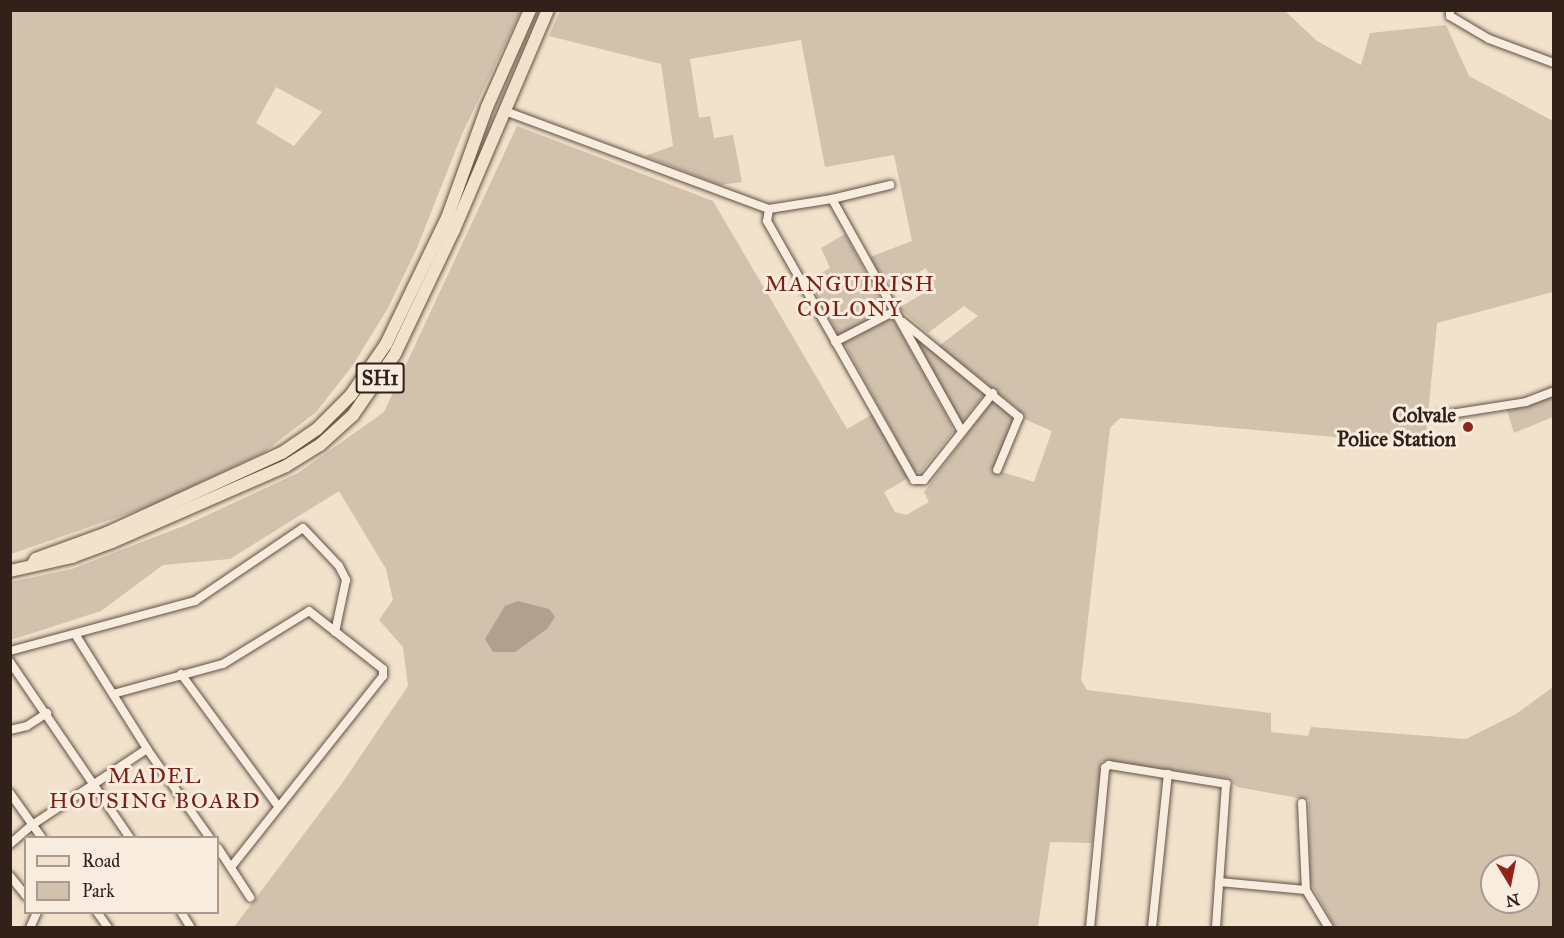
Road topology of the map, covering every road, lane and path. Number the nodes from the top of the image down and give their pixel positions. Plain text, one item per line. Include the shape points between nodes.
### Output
1 (530, 10) edge
2 (548, 10) edge
3 (1450, 10) edge
4 (1554, 63) edge
5 (493, 94) junction
6 (505, 111) junction
7 (485, 114) junction
8 (890, 185) dead end
9 (832, 199) junction
10 (769, 209) junction
11 (895, 311) junction
12 (900, 320) junction
13 (835, 342) junction
14 (1554, 392) edge
15 (993, 393) junction
16 (1438, 416) dead end
17 (961, 430) junction
18 (997, 470) dead end
19 (32, 565) junction
20 (10, 571) edge
21 (335, 632) junction
22 (75, 634) junction
23 (10, 651) edge
24 (10, 662) edge
25 (181, 674) junction
26 (113, 694) junction
27 (47, 713) junction
28 (10, 730) edge
29 (147, 748) junction
30 (1168, 774) junction
31 (95, 786) junction
32 (10, 793) edge
33 (1302, 803) dead end
34 (278, 806) junction
35 (32, 825) junction
36 (41, 836) edge
37 (129, 836) edge
38 (209, 836) edge
39 (10, 844) edge
40 (219, 849) edge
41 (231, 867) junction
42 (10, 876) edge
43 (1219, 882) junction
44 (1306, 891) junction
45 (24, 894) edge
46 (250, 897) dead end
47 (98, 914) edge
48 (182, 914) edge
49 (108, 927) edge
50 (191, 927) edge
51 (1090, 927) edge
52 (1152, 927) edge
53 (1216, 927) edge
54 (1329, 927) edge

1 - 5 main road, SH1
2 - 6 main road, SH1
3 - 4 street via 1450,16 1489,39
5 - 6 main road
5 - 7 main road, SH1
6 - 7 main road
6 - 10 street
6 - 19 main road, SH1 via 454,230 394,354 353,415 320,445 286,466 112,542 72,557
7 - 19 main road, SH1 via 447,218 386,344 351,394 317,429 282,453 107,533 36,559
8 - 9 street
9 - 10 street
9 - 11 street
10 - 13 street via 767,221
11 - 12 street
11 - 13 street
12 - 15 street
12 - 17 street
13 - 17 street via 915,480 924,480
14 - 16 street via 1526,402
15 - 17 street
15 - 18 street via 1019,417
19 - 20 main road, SH1
21 - 22 street via 346,580 339,566 303,528 195,601
21 - 25 street via 309,610 223,664
21 - 34 street via 382,669 383,676
22 - 23 street
22 - 26 street
24 - 27 street
25 - 26 street
25 - 34 street
26 - 29 street
27 - 28 street via 27,726
27 - 31 street
29 - 31 street
29 - 38 street
30 - 43 street via 1226,784
30 - 51 street via 1109,765 1105,768
30 - 52 street
31 - 35 street
31 - 37 street
32 - 35 street
33 - 44 street
34 - 41 street
35 - 36 street
35 - 39 street
40 - 41 street
41 - 46 street
42 - 45 street
43 - 44 street
43 - 53 street
44 - 54 street
47 - 49 street
48 - 50 street

